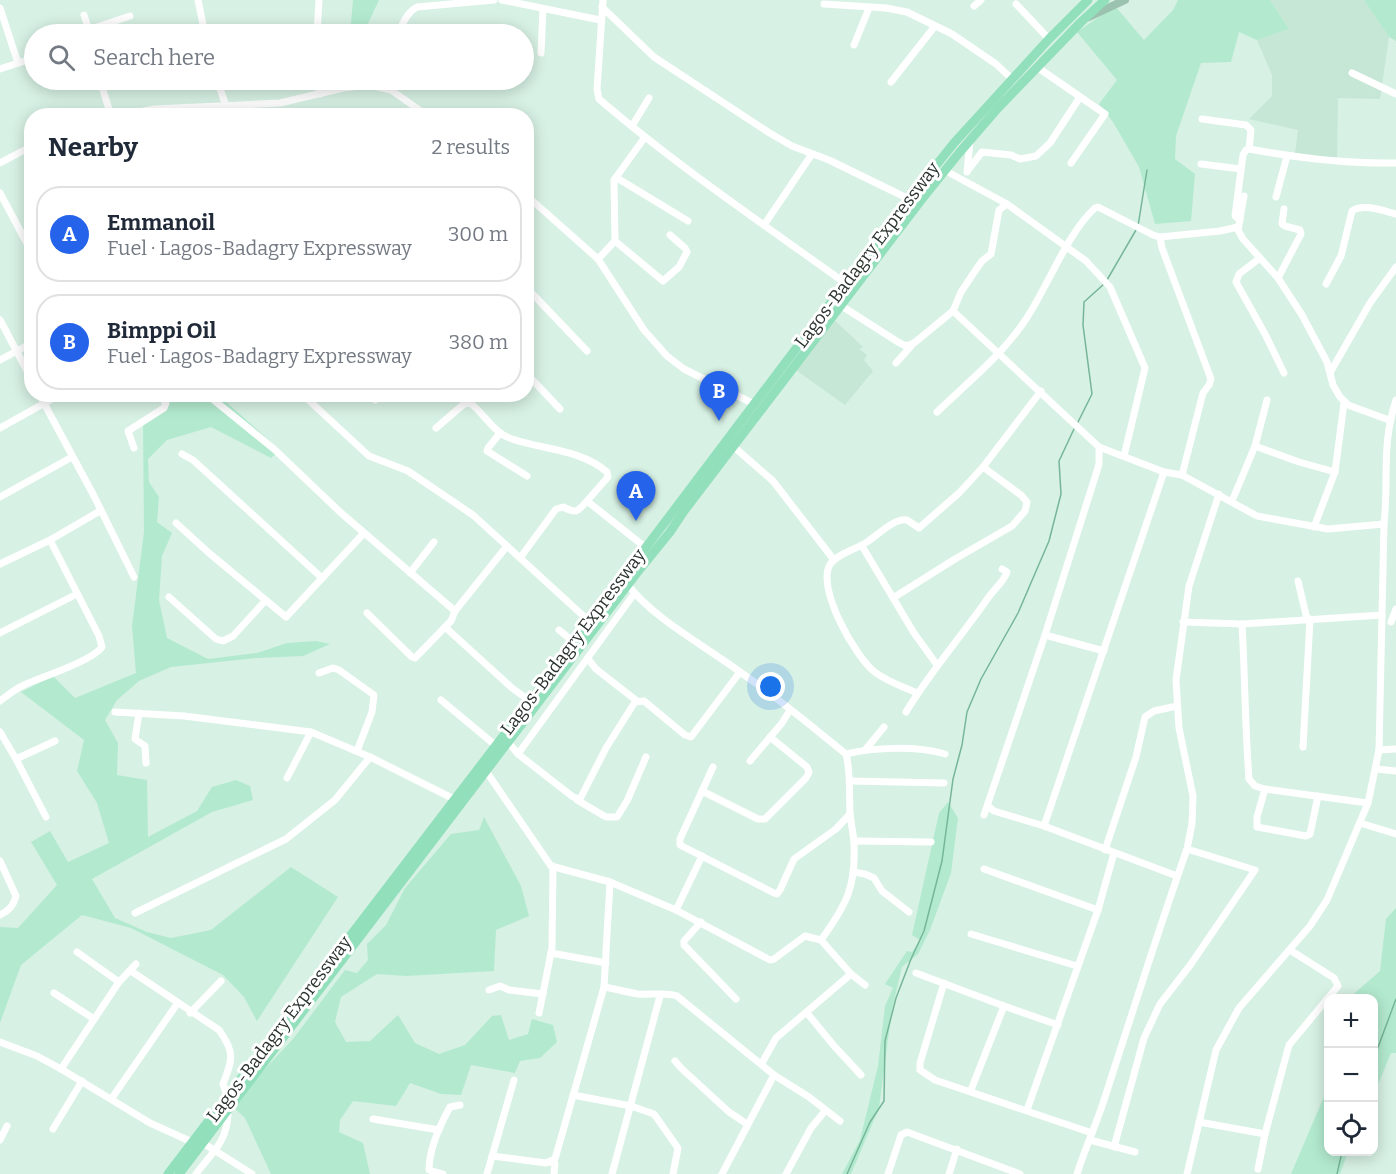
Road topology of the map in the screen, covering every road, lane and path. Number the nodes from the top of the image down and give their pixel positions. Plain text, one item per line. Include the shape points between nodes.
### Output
1 (198, 0) edge
2 (319, 0) edge
3 (493, 0) edge
4 (502, 0) edge
5 (981, 0) edge
6 (1088, 0) edge
7 (1105, 0) edge
8 (1125, 0) edge
9 (1016, 1) edge
10 (602, 3) edge
11 (824, 4) dead end
12 (1081, 4) edge
13 (974, 6) dead end
14 (0, 8) edge
15 (869, 8) junction
16 (543, 9) junction
17 (84, 15) dead end
18 (130, 16) dead end
19 (600, 20) junction
20 (1081, 22) junction
21 (87, 24) edge
22 (110, 24) edge
23 (203, 24) edge
24 (318, 24) edge
25 (403, 24) edge
26 (934, 26) junction
27 (1049, 39) junction
28 (854, 45) dead end
29 (541, 53) dead end
30 (24, 61) edge
31 (18, 63) junction
32 (1037, 67) junction
33 (0, 69) edge
34 (1352, 73) dead end
35 (1012, 79) junction
36 (891, 82) dead end
37 (103, 90) edge
38 (221, 90) edge
39 (319, 90) edge
40 (342, 90) edge
41 (391, 90) edge
42 (320, 94) junction
43 (1396, 94) edge
44 (649, 98) dead end
45 (1080, 98) junction
46 (226, 106) junction
47 (240, 106) joint
48 (109, 108) edge
49 (179, 108) edge
50 (417, 108) edge
51 (1202, 119) dead end
52 (632, 126) junction
53 (645, 137) junction
54 (970, 140) junction
55 (1249, 149) junction
56 (24, 150) edge
57 (812, 154) junction
58 (1287, 156) junction
59 (0, 163) edge
60 (1071, 163) dead end
61 (1396, 163) edge
62 (1201, 164) dead end
63 (1241, 169) junction
64 (968, 170) junction
65 (946, 171) junction
66 (617, 178) junction
67 (965, 180) junction
68 (0, 193) edge
69 (1244, 196) dead end
70 (1276, 197) dead end
71 (909, 199) junction
72 (534, 202) edge
73 (1007, 204) junction
74 (1284, 209) dead end
75 (1396, 213) edge
76 (688, 221) dead end
77 (1239, 224) junction
78 (764, 225) junction
79 (670, 236) dead end
80 (1160, 237) junction
81 (24, 238) edge
82 (615, 241) junction
83 (1067, 247) junction
84 (1260, 258) junction
85 (598, 259) junction
86 (1396, 267) edge
87 (857, 268) junction
88 (867, 273) junction
89 (1278, 278) junction
90 (845, 283) junction
91 (1326, 284) dead end
92 (534, 295) edge
93 (840, 305) junction
94 (953, 311) junction
95 (0, 320) edge
96 (914, 343) junction
97 (24, 347) edge
98 (17, 351) junction
99 (587, 351) dead end
100 (999, 354) junction
101 (0, 360) edge
102 (896, 363) dead end
103 (24, 365) edge
104 (1330, 371) junction
105 (1284, 373) dead end
106 (534, 381) edge
107 (1041, 391) junction
108 (1267, 400) dead end
109 (1396, 400) edge
110 (165, 402) edge
111 (216, 402) edge
112 (311, 402) edge
113 (43, 403) joint
114 (1344, 403) junction
115 (754, 404) junction
116 (560, 409) dead end
117 (937, 412) dead end
118 (1389, 420) junction
119 (0, 428) edge
120 (435, 428) dead end
121 (1388, 430) junction
122 (500, 433) junction
123 (1396, 434) edge
124 (1256, 446) junction
125 (734, 447) junction
126 (1100, 447) junction
127 (134, 448) dead end
128 (182, 454) dead end
129 (1124, 456) junction
130 (72, 457) junction
131 (983, 467) junction
132 (1164, 472) junction
133 (1335, 472) junction
134 (1182, 475) junction
135 (527, 476) dead end
136 (1219, 494) junction
137 (0, 497) edge
138 (587, 501) junction
139 (1232, 501) junction
140 (1386, 501) junction
141 (1396, 501) edge
142 (100, 511) junction
143 (176, 523) dead end
144 (1384, 524) junction
145 (1314, 526) junction
146 (667, 528) junction
147 (364, 533) junction
148 (50, 540) junction
149 (434, 542) dead end
150 (507, 546) junction
151 (862, 546) junction
152 (645, 547) junction
153 (520, 558) junction
154 (834, 560) junction
155 (0, 564) edge
156 (1002, 569) dead end
157 (410, 573) junction
158 (134, 577) dead end
159 (322, 578) junction
160 (1298, 581) dead end
161 (627, 585) junction
162 (77, 594) junction
163 (634, 594) junction
164 (169, 597) dead end
165 (893, 598) junction
166 (265, 601) junction
167 (1396, 609) edge
168 (455, 611) junction
169 (367, 613) dead end
170 (1308, 619) junction
171 (1388, 621) edge
172 (590, 622) junction
173 (1184, 622) junction
174 (1242, 624) junction
175 (445, 627) junction
176 (559, 630) dead end
177 (0, 633) edge
178 (1045, 635) junction
179 (578, 643) junction
180 (1104, 651) junction
181 (590, 656) junction
182 (937, 665) junction
183 (740, 672) junction
184 (319, 673) dead end
185 (917, 693) junction
186 (441, 700) dead end
187 (0, 701) edge
188 (530, 701) junction
189 (638, 701) junction
190 (1177, 706) junction
191 (790, 710) junction
192 (115, 711) dead end
193 (906, 712) dead end
194 (139, 713) junction
195 (884, 727) dead end
196 (0, 732) edge
197 (311, 732) junction
198 (770, 737) junction
199 (55, 741) dead end
200 (508, 742) junction
201 (495, 745) junction
202 (1303, 747) dead end
203 (866, 749) junction
204 (1396, 749) edge
205 (1379, 750) junction
206 (357, 751) junction
207 (518, 754) junction
208 (846, 754) junction
209 (945, 754) dead end
210 (646, 757) dead end
211 (370, 758) junction
212 (16, 759) junction
213 (750, 760) dead end
214 (146, 763) dead end
215 (713, 767) dead end
216 (1376, 769) junction
217 (486, 771) junction
218 (1396, 771) edge
219 (287, 778) dead end
220 (850, 782) junction
221 (944, 783) dead end
222 (1264, 789) junction
223 (702, 791) junction
224 (1318, 796) junction
225 (454, 799) junction
226 (578, 800) junction
227 (1368, 804) junction
228 (988, 806) junction
229 (850, 814) junction
230 (984, 814) dead end
231 (46, 818) dead end
232 (1360, 823) junction
233 (1044, 826) junction
234 (1396, 834) edge
235 (854, 841) junction
236 (931, 842) dead end
237 (1187, 849) junction
238 (1105, 850) junction
239 (1114, 853) junction
240 (702, 856) junction
241 (0, 861) edge
242 (553, 866) junction
243 (984, 869) dead end
244 (853, 872) junction
245 (1178, 876) junction
246 (610, 882) junction
247 (676, 910) junction
248 (1098, 910) junction
249 (909, 912) dead end
250 (135, 913) dead end
251 (0, 915) edge
252 (701, 922) junction
253 (971, 934) dead end
254 (821, 940) junction
255 (1290, 950) junction
256 (77, 952) dead end
257 (550, 953) junction
258 (606, 963) junction
259 (136, 964) dead end
260 (1077, 966) junction
261 (131, 971) junction
262 (916, 973) dead end
263 (851, 974) junction
264 (220, 981) dead end
265 (119, 982) junction
266 (944, 983) junction
267 (865, 986) dead end
268 (604, 987) junction
269 (489, 990) dead end
270 (54, 993) dead end
271 (543, 994) junction
272 (660, 996) junction
273 (736, 999) dead end
274 (177, 1004) junction
275 (1004, 1006) junction
276 (190, 1013) junction
277 (539, 1013) dead end
278 (807, 1013) junction
279 (94, 1019) junction
280 (1058, 1025) junction
281 (0, 1042) edge
282 (675, 1061) dead end
283 (762, 1064) junction
284 (61, 1069) junction
285 (774, 1075) junction
286 (861, 1075) dead end
287 (514, 1080) dead end
288 (82, 1081) junction
289 (971, 1090) junction
290 (573, 1095) junction
291 (227, 1096) junction
292 (111, 1098) junction
293 (460, 1105) dead end
294 (631, 1106) junction
295 (1027, 1110) junction
296 (825, 1111) junction
297 (225, 1112) junction
298 (373, 1119) dead end
299 (840, 1121) dead end
300 (1199, 1122) junction
301 (747, 1124) junction
302 (7, 1125) dead end
303 (53, 1129) dead end
304 (439, 1130) junction
305 (1265, 1134) junction
306 (1091, 1136) junction
307 (0, 1140) edge
308 (192, 1142) junction
309 (203, 1143) junction
310 (1114, 1147) junction
311 (957, 1149) junction
312 (215, 1152) junction
313 (1136, 1152) dead end
314 (492, 1156) junction
315 (550, 1162) junction
316 (1257, 1169) dead end
317 (428, 1172) edge
318 (168, 1174) edge
319 (179, 1174) edge
320 (196, 1174) edge
321 (252, 1174) edge
322 (443, 1174) edge
323 (487, 1174) edge
324 (554, 1174) edge
325 (612, 1174) edge
326 (672, 1174) edge
327 (722, 1174) edge
328 (786, 1174) edge
329 (888, 1174) edge
330 (949, 1174) edge
331 (1016, 1174) edge
332 (1077, 1174) edge
333 (1187, 1174) edge

1 - 23 street
2 - 24 street
3 - 25 street via 417,7
4 - 16 street
5 - 13 street
6 - 12 highway, Lagos-Badagry Expressway
7 - 20 highway, Lagos-Badagry Expressway
8 - 20 main road, Lagos-Badagry Expressway
9 - 27 street
10 - 19 street
10 - 57 street via 654,57 768,132
11 - 15 street
12 - 27 highway, Lagos-Badagry Expressway
14 - 31 street
15 - 26 street via 907,12
15 - 28 street
16 - 19 street
16 - 29 street
17 - 21 street
18 - 22 street
19 - 52 street via 597,96
20 - 32 highway, Lagos-Badagry Expressway
26 - 35 street via 952,34
26 - 36 street
27 - 35 highway, Lagos-Badagry Expressway
30 - 31 street
31 - 33 street
32 - 45 street
32 - 54 highway, Lagos-Badagry Expressway
34 - 43 street
35 - 71 highway, Lagos-Badagry Expressway
37 - 48 street
38 - 46 street
39 - 42 street
40 - 42 street
41 - 50 street
42 - 47 street
44 - 52 street
45 - 60 street via 1105,114
45 - 64 street via 1050,143 1036,156 1020,159 982,152
46 - 47 street
46 - 49 street
51 - 55 street via 1250,127
52 - 53 street
53 - 66 street
53 - 78 street
54 - 64 street
54 - 65 highway, Lagos-Badagry Expressway
55 - 58 street
55 - 63 street
56 - 59 street
57 - 71 street
57 - 78 street
58 - 61 street via 1362,164
58 - 70 street
62 - 63 street
63 - 77 street via 1234,216
64 - 67 street
65 - 67 street
65 - 88 highway, Lagos-Badagry Expressway
66 - 76 street
66 - 82 street via 613,187
67 - 73 street
68 - 81 street
69 - 77 street
71 - 87 highway, Lagos-Badagry Expressway
72 - 85 street
73 - 83 street
73 - 94 street via 999,210 992,252 961,292
74 - 89 street via 1282,224 1301,234
75 - 91 street via 1362,207 1352,211 1341,256
77 - 80 street via 1220,231
77 - 84 street via 1243,239
78 - 90 street
79 - 82 street via 687,252 679,267 662,281
80 - 83 street via 1098,207
80 - 134 street via 1211,379 1203,393
82 - 85 street
83 - 100 street via 1043,292
83 - 129 street via 1106,282 1145,368
84 - 89 street
84 - 105 street via 1239,274 1236,282
85 - 115 street via 644,330 667,356 684,369
86 - 104 street
87 - 88 highway
87 - 90 highway, Lagos-Badagry Expressway
88 - 93 highway, Lagos-Badagry Expressway
89 - 104 street
90 - 115 highway, Lagos-Badagry Expressway
92 - 99 street
93 - 96 street via 898,342 906,346
93 - 125 highway, Lagos-Badagry Expressway
94 - 96 street
94 - 100 street
95 - 98 street
96 - 102 street
97 - 98 street
98 - 101 street
98 - 103 street
100 - 107 street
100 - 117 street
104 - 114 street
106 - 116 street
107 - 126 street
107 - 131 street
108 - 124 street
109 - 118 street
110 - 127 street via 164,408 128,431
111 - 147 street via 274,449
112 - 150 street via 369,456 420,478 474,515
113 - 119 street
113 - 130 street
114 - 118 street
114 - 133 street
115 - 146 highway, Lagos-Badagry Expressway
118 - 121 street
120 - 122 street via 470,403
121 - 123 street
121 - 140 street
122 - 135 street via 487,452
122 - 138 street via 512,440 580,455 606,470 608,477
124 - 133 street
124 - 139 street
125 - 146 highway, Lagos-Badagry Expressway
125 - 154 street via 773,481
126 - 129 street
126 - 178 street via 1099,464
128 - 159 street
129 - 132 street
130 - 137 street
130 - 142 street
131 - 151 street via 919,528 903,519
131 - 165 street via 1026,500 1025,511 1011,526
132 - 134 street
132 - 180 street
133 - 145 street
134 - 136 street
136 - 139 street
136 - 173 street via 1189,586
138 - 152 street
138 - 153 street via 578,511 556,509
139 - 145 street via 1257,516
140 - 141 street
140 - 144 street
142 - 148 street
142 - 158 street
143 - 166 street
144 - 145 street via 1328,529
144 - 171 street
146 - 152 highway, Lagos-Badagry Expressway
146 - 161 highway, Lagos-Badagry Expressway
147 - 157 street
147 - 159 street
148 - 155 street
148 - 162 street
149 - 157 street
150 - 153 street
150 - 168 street
151 - 154 street
151 - 165 street
152 - 172 highway, Lagos-Badagry Expressway
153 - 172 street
154 - 185 street via 828,568 828,586 836,612 864,661 876,673
156 - 182 street via 1006,576
157 - 168 street
159 - 166 street via 287,617
160 - 170 street
161 - 163 street
161 - 179 highway, Lagos-Badagry Expressway
162 - 177 street
162 - 187 street via 101,641 100,650 24,685
163 - 181 street
163 - 183 street
164 - 166 street via 223,641 233,636
165 - 182 street
167 - 171 street
168 - 175 street
169 - 175 street via 414,658
170 - 171 street
170 - 174 street
170 - 202 street
171 - 205 street
172 - 179 highway, Lagos-Badagry Expressway
173 - 174 street
173 - 190 street via 1176,680
174 - 222 street via 1249,778
175 - 188 street
176 - 179 street
178 - 180 street
178 - 228 street
179 - 181 street
179 - 188 highway, Lagos-Badagry Expressway
179 - 200 highway, Lagos-Badagry Expressway
180 - 233 street
181 - 189 street via 596,669
181 - 207 street
182 - 185 street
183 - 189 street via 692,737 645,702
183 - 191 street
184 - 206 street via 339,669 374,695 372,712
185 - 193 street
186 - 201 street
188 - 201 highway, Lagos-Badagry Expressway
189 - 226 street via 606,748
190 - 237 street via 1193,796
190 - 238 street via 1145,717
191 - 198 street
191 - 208 street
192 - 194 street
194 - 197 street
194 - 214 street via 135,739 145,746
195 - 203 street
196 - 212 street
197 - 206 street
197 - 219 street
198 - 213 street
198 - 223 street via 809,772 765,819
199 - 212 street
200 - 207 street
200 - 217 highway, Lagos-Badagry Expressway
201 - 225 highway, Lagos-Badagry Expressway
203 - 208 street
203 - 209 street via 932,750
204 - 205 street
205 - 216 street
206 - 211 street
207 - 226 street
208 - 220 street
210 - 226 street via 617,817 606,817
211 - 225 street
211 - 250 street via 335,800 286,839
212 - 231 street
215 - 223 street
216 - 218 street
216 - 227 street
217 - 242 street
217 - 297 highway, Lagos-Badagry Expressway
220 - 221 street
220 - 229 street
222 - 224 street
222 - 224 street via 1257,827 1306,836 1310,834
223 - 240 street via 680,841
224 - 227 street
225 - 291 highway, Lagos-Badagry Expressway
227 - 232 street
228 - 230 street
228 - 233 street
229 - 235 street
229 - 240 street via 795,858 777,894
232 - 234 street
232 - 255 street via 1327,900
233 - 238 street
235 - 236 street
235 - 244 street
237 - 245 street
237 - 310 street via 1255,870 1155,1012
238 - 239 street
239 - 245 street
239 - 248 street
240 - 247 street
241 - 251 street via 16,896 14,904
242 - 246 street
242 - 257 street
243 - 248 street
244 - 249 street via 874,878 882,891
244 - 254 street via 849,895
245 - 306 street
246 - 247 street
246 - 258 street
247 - 252 street
248 - 260 street
252 - 254 street via 770,960 805,936
252 - 273 street via 684,945
253 - 260 street
254 - 263 street
255 - 300 street via 1230,1022 1216,1050
255 - 305 street via 1334,978 1338,986 1289,1045
256 - 265 street
257 - 258 street
257 - 271 street
258 - 268 street
259 - 261 street
260 - 280 street
261 - 265 street
261 - 274 street
262 - 266 street
263 - 267 street
263 - 278 street
264 - 276 street
265 - 279 street
266 - 275 street
266 - 289 street via 920,1070 935,1080
268 - 272 street
268 - 290 street
269 - 271 street via 500,986
270 - 279 street
271 - 277 street
272 - 283 street via 677,996
272 - 294 street
274 - 276 street
274 - 292 street
275 - 280 street
275 - 289 street
276 - 291 street via 219,1030 231,1049 232,1063 223,1084
278 - 283 street via 776,1038
278 - 286 street
279 - 284 street
280 - 295 street
281 - 284 street
282 - 301 street
283 - 285 street
284 - 288 street
285 - 296 street
285 - 301 street
287 - 314 street
288 - 292 street
288 - 303 street
289 - 295 street
290 - 294 street
290 - 315 street via 555,1159
291 - 308 highway, Lagos-Badagry Expressway
292 - 308 street via 150,1123
293 - 304 street via 450,1107
294 - 325 street
294 - 326 street via 656,1116 677,1146
295 - 306 street
296 - 299 street
296 - 328 street
297 - 309 highway, Lagos-Badagry Expressway
297 - 312 street via 227,1131
298 - 304 street
300 - 305 street
300 - 333 street
301 - 327 street
302 - 307 street
304 - 317 street
305 - 316 street
306 - 310 street
306 - 332 street
308 - 318 highway, Lagos-Badagry Expressway
309 - 312 street
309 - 319 highway, Lagos-Badagry Expressway
310 - 313 street
311 - 329 street via 904,1132
311 - 330 street
311 - 331 street
312 - 320 street
312 - 321 street
314 - 315 street
314 - 323 street
315 - 324 street via 555,1164
317 - 322 street

